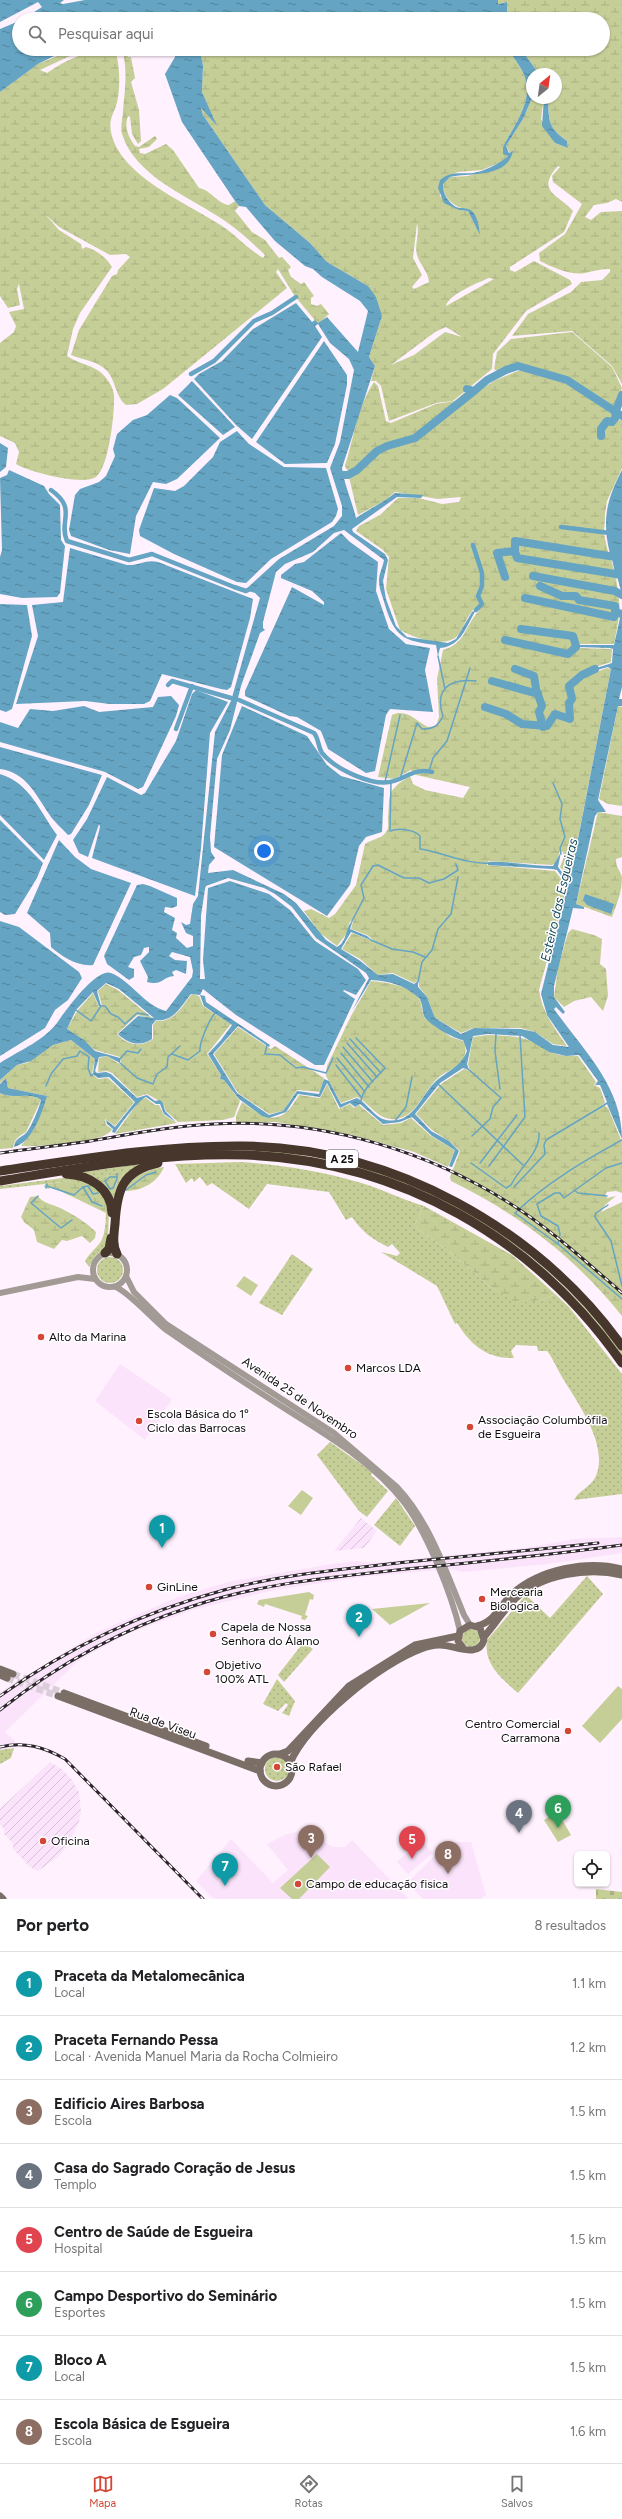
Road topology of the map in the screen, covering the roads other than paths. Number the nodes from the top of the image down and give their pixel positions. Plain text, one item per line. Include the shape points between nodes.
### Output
1 (176, 1157) junction
2 (0, 1171) edge
3 (47, 1174) junction
4 (0, 1181) edge
5 (105, 1253) junction
6 (117, 1254) junction
7 (92, 1268) junction
8 (126, 1276) junction
9 (78, 1277) junction
10 (95, 1279) junction
11 (116, 1287) junction
12 (0, 1293) edge
13 (622, 1346) edge
14 (622, 1363) edge
15 (396, 1489) junction
16 (622, 1569) edge
17 (622, 1575) edge
18 (459, 1611) junction
19 (474, 1625) junction
20 (459, 1633) junction
21 (484, 1637) junction
22 (464, 1649) junction
23 (0, 1670) edge
24 (7, 1676) tunnel mouth
25 (311, 1729) junction
26 (280, 1754) junction
27 (262, 1763) junction
28 (290, 1763) junction
29 (260, 1771) junction
30 (0, 1896) edge
31 (3, 1899) edge

1 - 3 highway, A 25 via 114,1163
1 - 6 highway via 137,1170 121,1187 117,1200 114,1244
1 - 14 highway, A 25 via 245,1155 320,1163 394,1183 433,1200 507,1243 543,1272 576,1304
2 - 13 highway, A 25 via 104,1155 210,1146 284,1149 360,1163 438,1192 474,1211 512,1237 583,1299
3 - 4 highway, A 25
3 - 5 highway via 82,1176 96,1182 106,1194 110,1201 112,1218 110,1244
5 - 6 street
5 - 7 street via 97,1258
6 - 8 street via 126,1264
7 - 9 street
7 - 10 street
8 - 11 street
8 - 15 street, Avenida 25 de Novembro via 134,1292 166,1324 334,1433
9 - 10 street
9 - 12 street
10 - 11 street via 102,1285
11 - 15 street, Avenida 25 de Novembro via 126,1291 143,1310 170,1333 345,1447
15 - 18 street, Avenida 25 de Novembro via 406,1497 424,1525
16 - 19 main road via 592,1566 565,1569 546,1575 521,1587 506,1600 491,1620
17 - 21 main road via 588,1572 547,1581 527,1590 514,1600
18 - 19 street, Avenida 25 de Novembro
18 - 20 street, Avenida 25 de Novembro
19 - 20 main road
19 - 21 main road
20 - 22 main road via 459,1644
20 - 25 main road via 449,1639 424,1641 381,1665 349,1686
21 - 22 main road via 480,1648 471,1651
22 - 25 main road via 439,1644 421,1649 353,1690
23 - 24 main road
25 - 26 main road via 288,1751
25 - 28 main road, Rua de Viseu
26 - 27 main road via 270,1755
26 - 28 main road
27 - 29 main road
27 - 29 main road, Rua de Viseu via 244,1760 61,1694
28 - 29 main road, Rua de Viseu via 290,1776 280,1785 267,1782
30 - 31 main road

